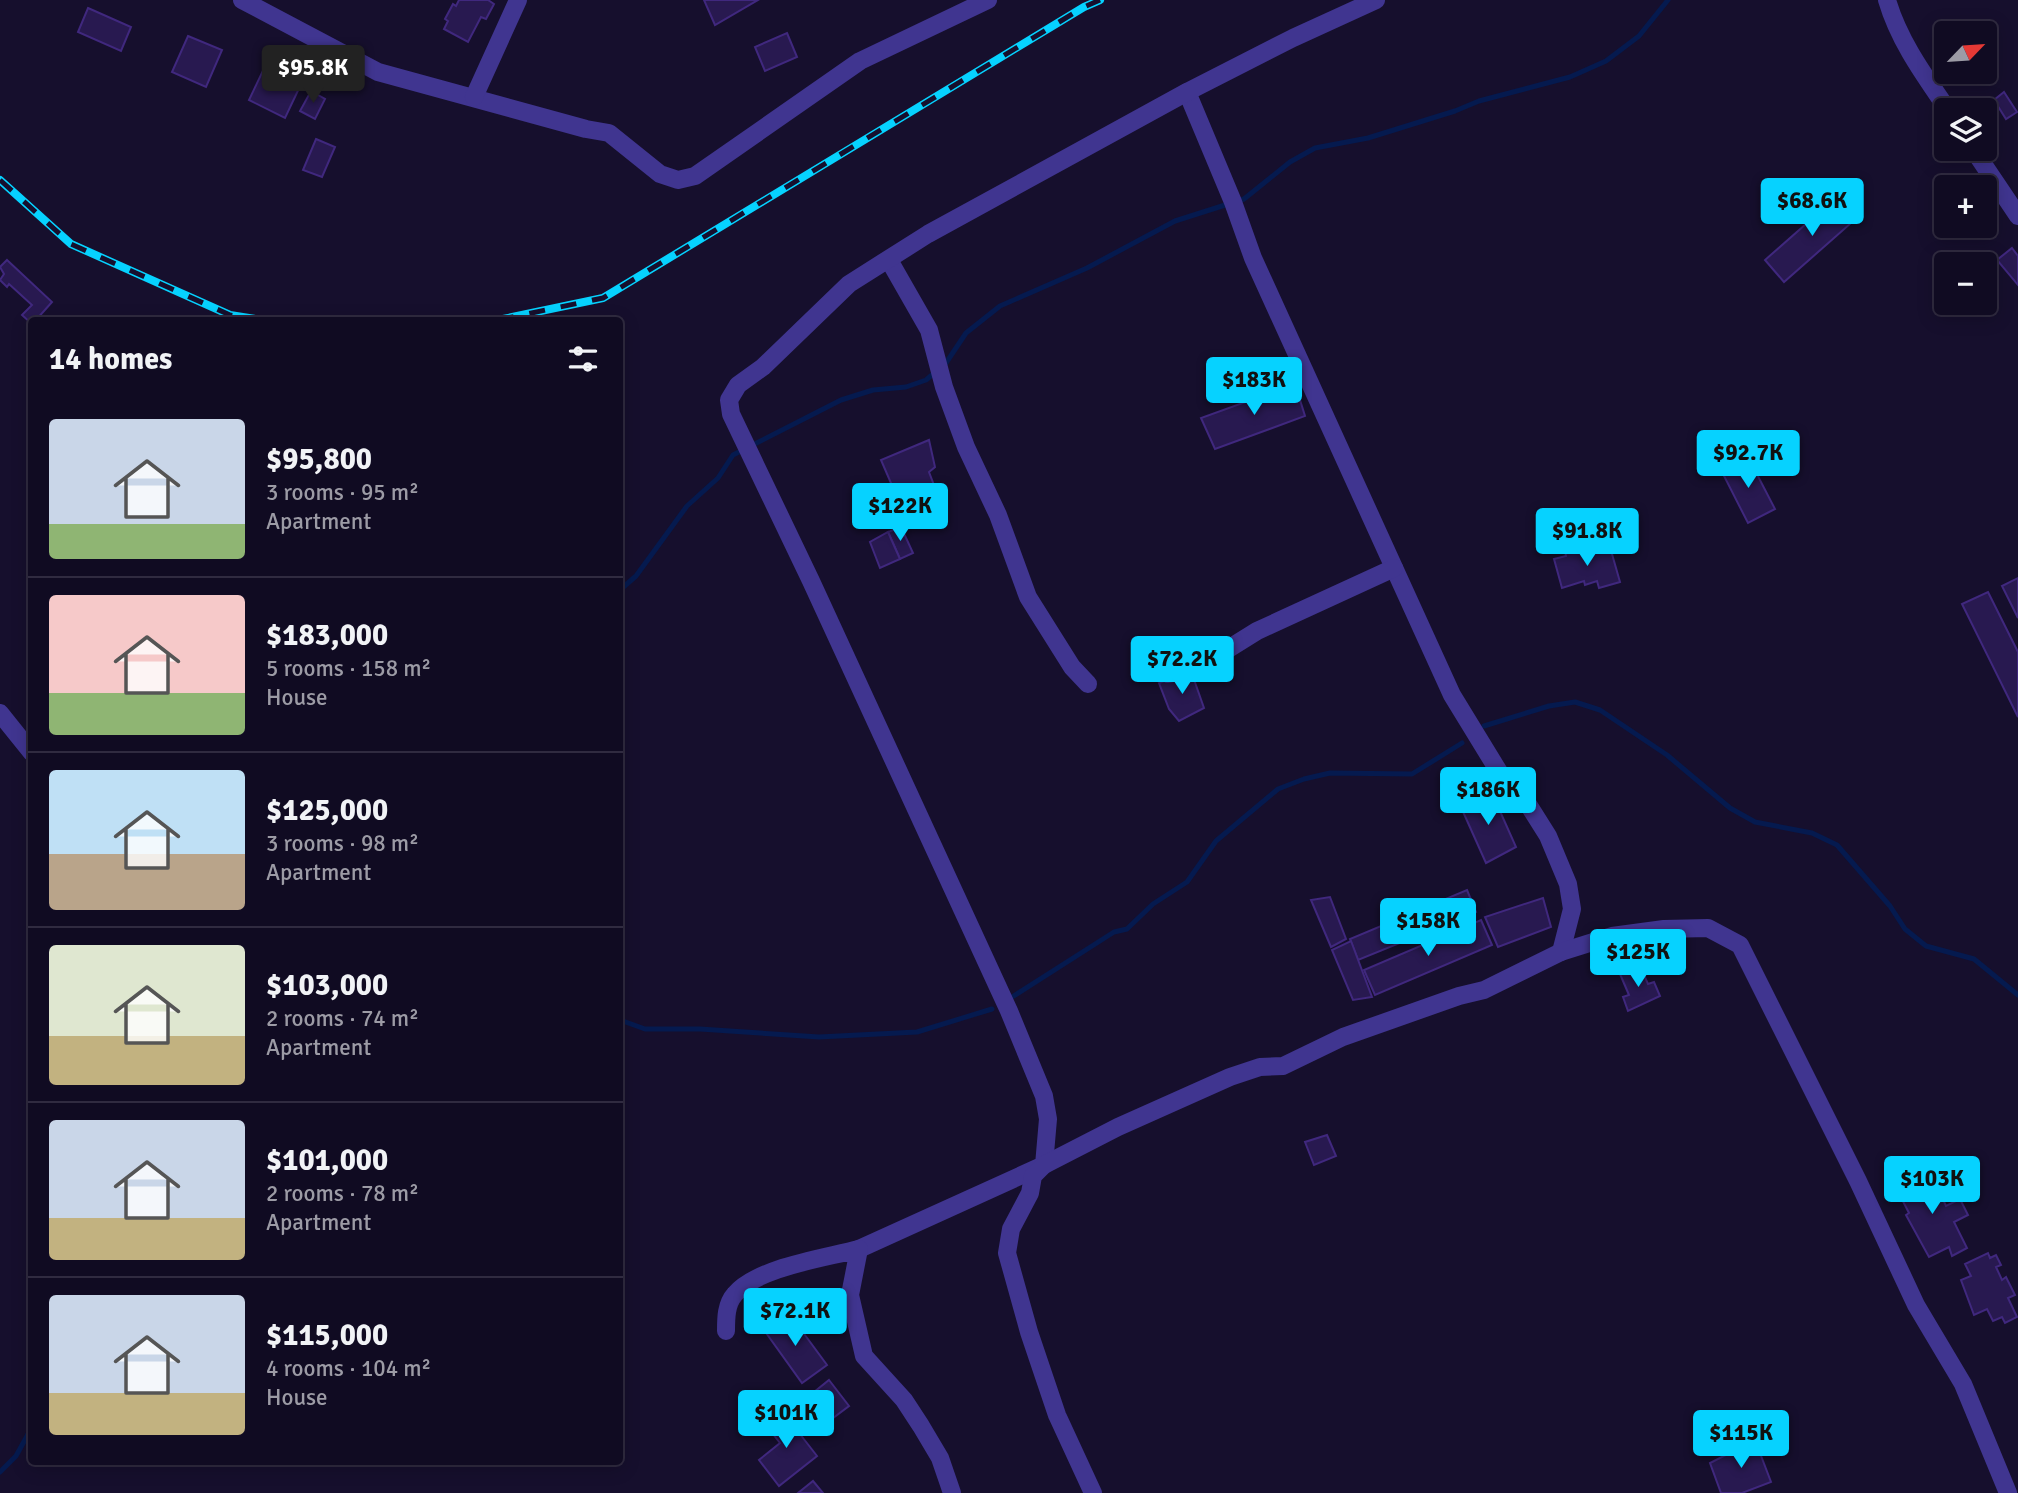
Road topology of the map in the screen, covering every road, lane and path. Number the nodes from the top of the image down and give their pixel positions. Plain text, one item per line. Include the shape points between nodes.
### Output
1 (242, 0) edge
2 (518, 0) edge
3 (988, 0) edge
4 (1376, 0) edge
5 (1887, 0) edge
6 (1187, 92) junction
7 (474, 97) junction
8 (1940, 98) edge
9 (1981, 161) edge
10 (2018, 216) edge
11 (888, 260) junction
12 (1394, 568) junction
13 (1168, 674) dead end
14 (1088, 684) dead end
15 (0, 713) edge
16 (28, 748) edge
17 (1561, 952) junction
18 (1044, 1165) junction
19 (859, 1249) junction
20 (726, 1331) dead end
21 (952, 1493) edge
22 (1093, 1493) edge
23 (2008, 1493) edge

1 - 7 street via 378,72
2 - 7 street
3 - 7 street via 860,61 695,176 678,180 660,174 609,132
4 - 6 street
5 - 8 street via 1910,54
6 - 11 street
6 - 12 street via 1253,257
9 - 10 street
11 - 14 street via 929,330 966,447 998,515 1028,597 1072,667
11 - 18 street via 849,285 738,385 729,400 731,414 1014,1024 1044,1096 1048,1119
12 - 13 street via 1257,631 1196,670
12 - 17 street via 1468,724 1548,836 1568,884 1572,909
15 - 16 street
17 - 18 street via 1485,990 1343,1037 1283,1066 1261,1066 1230,1077
17 - 23 street via 1612,936 1664,929 1708,928 1740,945 1916,1305 1963,1384
18 - 19 street
18 - 22 street via 1033,1176 1030,1193 1011,1229 1007,1253 1058,1415
19 - 20 street via 770,1273 743,1286 726,1310
19 - 21 street via 850,1295 864,1356 921,1426 940,1458

